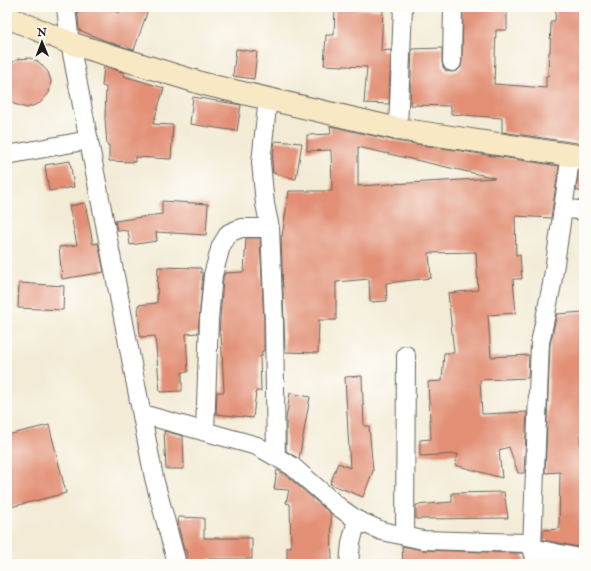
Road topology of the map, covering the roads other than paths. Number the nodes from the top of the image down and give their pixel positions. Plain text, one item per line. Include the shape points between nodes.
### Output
1 (66, 7) edge
2 (403, 7) edge
3 (453, 7) edge
4 (7, 17) edge
5 (70, 43) junction
6 (452, 62) dead end
7 (268, 98) junction
8 (398, 129) junction
9 (89, 140) junction
10 (7, 155) edge
11 (577, 156) edge
12 (563, 208) junction
13 (584, 211) edge
14 (270, 228) junction
15 (406, 355) dead end
16 (142, 414) junction
17 (205, 432) junction
18 (276, 457) junction
19 (357, 520) junction
20 (405, 536) junction
21 (535, 556) edge
22 (584, 559) edge
23 (177, 564) edge
24 (349, 564) edge

1 - 5 street
2 - 8 street
3 - 6 street
4 - 5 street
5 - 7 street via 204,84
5 - 9 street
7 - 8 street
7 - 14 street via 261,162
8 - 11 street
9 - 10 street
9 - 16 street
11 - 12 street
12 - 13 street
12 - 21 street via 540,343
14 - 17 street via 241,228 229,233 221,246 213,275 209,319
14 - 18 street via 275,338
15 - 20 street
16 - 17 street
16 - 23 street via 154,478
17 - 18 street via 257,446
18 - 19 street via 292,466
19 - 20 street via 382,531
19 - 24 street
20 - 21 street via 423,540 525,543
21 - 22 street

